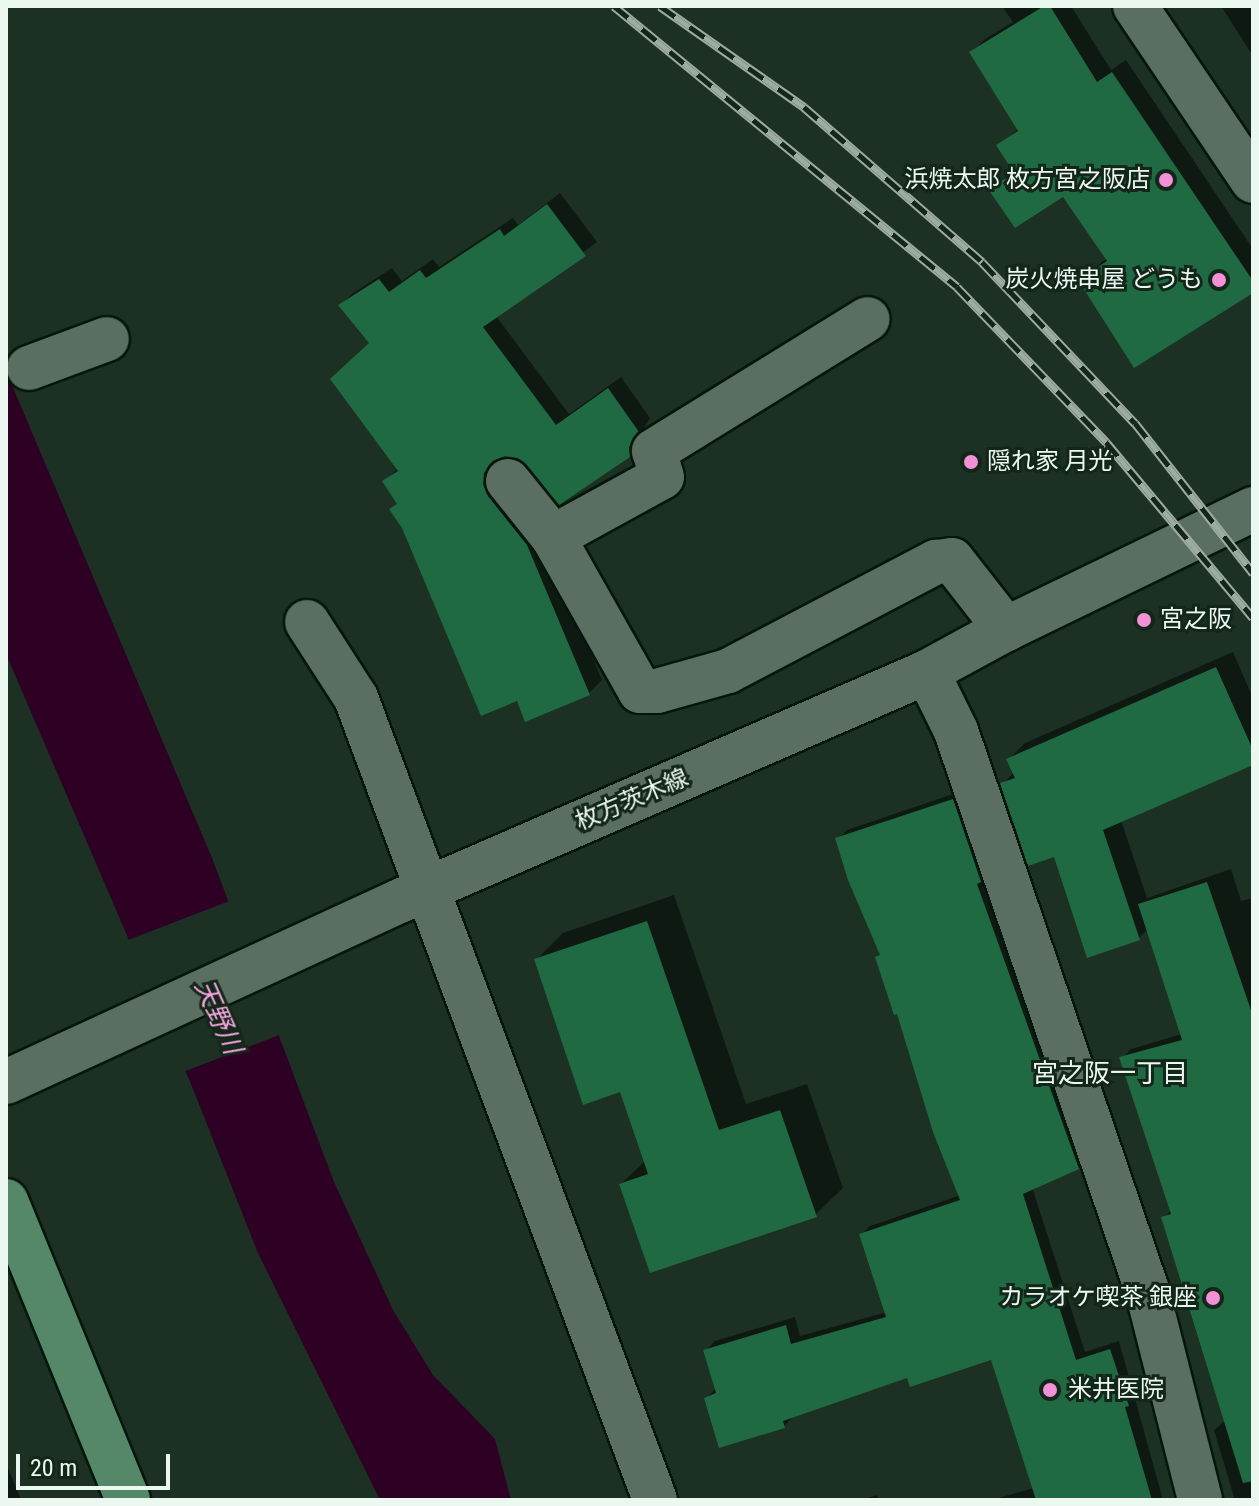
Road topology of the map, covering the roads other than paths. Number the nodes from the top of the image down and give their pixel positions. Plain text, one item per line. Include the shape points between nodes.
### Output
1 (1135, 6) edge
2 (1253, 181) edge
3 (868, 319) dead end
4 (107, 339) dead end
5 (29, 368) dead end
6 (508, 481) dead end
7 (1253, 509) edge
8 (553, 537) junction
9 (307, 622) dead end
10 (1006, 629) junction
11 (927, 672) junction
12 (415, 894) junction
13 (6, 1082) edge
14 (6, 1201) edge
15 (128, 1500) edge
16 (655, 1500) edge
17 (1200, 1500) edge

1 - 2 street
3 - 8 street via 654,451 662,477
4 - 5 street
6 - 8 street
7 - 10 street, 枚方茨木線
8 - 10 street via 640,691 728,671 936,562 952,560
9 - 12 street via 356,698
10 - 11 street, 枚方茨木線
11 - 12 street, 枚方茨木線
11 - 17 street via 956,731 1147,1290
12 - 13 street, 枚方茨木線
12 - 16 street
14 - 15 main road

